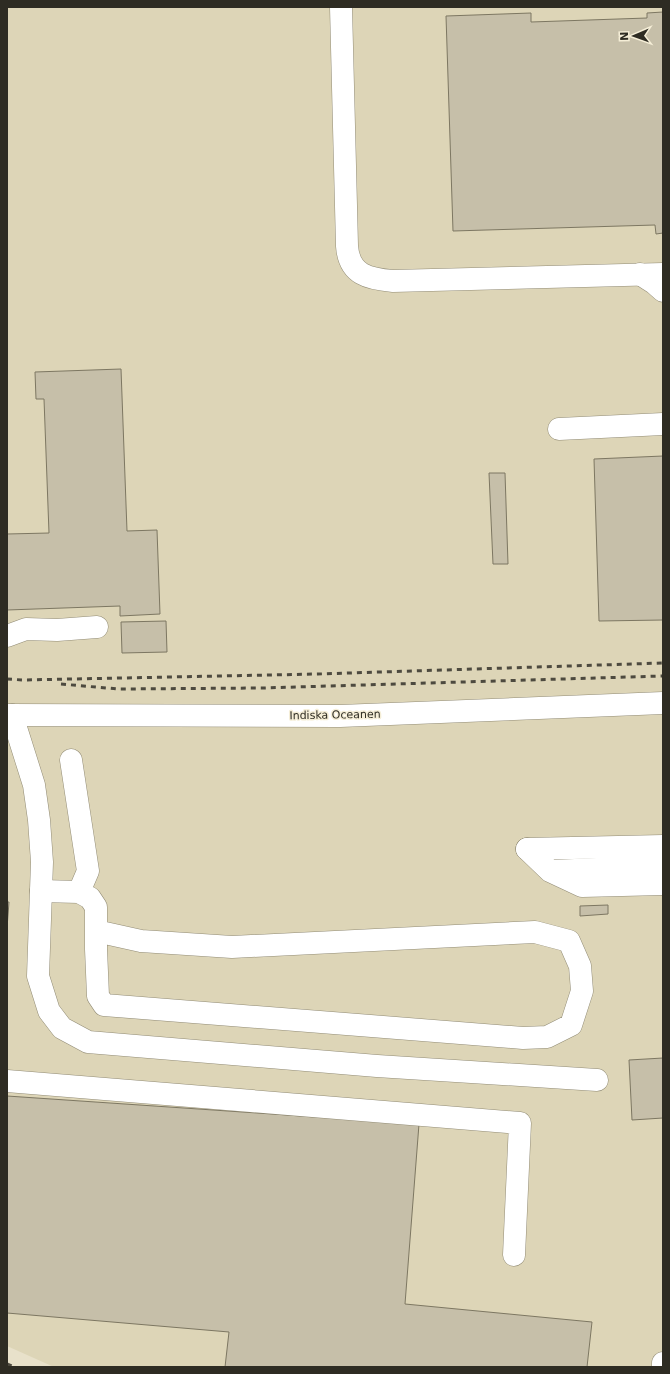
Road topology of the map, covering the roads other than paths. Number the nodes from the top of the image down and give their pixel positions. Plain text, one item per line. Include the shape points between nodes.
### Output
1 (341, 7) edge
2 (640, 274) junction
3 (663, 274) edge
4 (663, 291) edge
5 (663, 424) edge
6 (559, 429) dead end
7 (96, 627) dead end
8 (7, 636) edge
9 (663, 703) edge
10 (10, 715) edge
11 (71, 760) dead end
12 (663, 846) edge
13 (663, 866) edge
14 (550, 871) junction
15 (663, 884) edge
16 (41, 891) junction
17 (79, 892) junction
18 (96, 931) junction
19 (597, 1080) dead end
20 (7, 1081) edge
21 (514, 1255) dead end
22 (663, 1363) edge
23 (663, 1367) edge

1 - 2 street via 347,246 348,256 354,267 375,279 394,281
2 - 3 street
2 - 4 street
5 - 6 street
7 - 8 street via 26,629
9 - 10 street, Indiska Oceanen via 340,716
10 - 16 street via 34,785 42,862
11 - 17 street via 88,871
12 - 14 street via 527,849
13 - 14 street
14 - 15 street via 582,886
16 - 17 street
16 - 19 street via 38,976 49,1011 62,1028 88,1042
17 - 18 street via 90,898 96,907
18 - 18 street via 98,996 104,1005 523,1038 547,1037 571,1025 582,992 580,966 569,941 536,932 232,947 141,941
20 - 21 street via 520,1123
22 - 23 street

